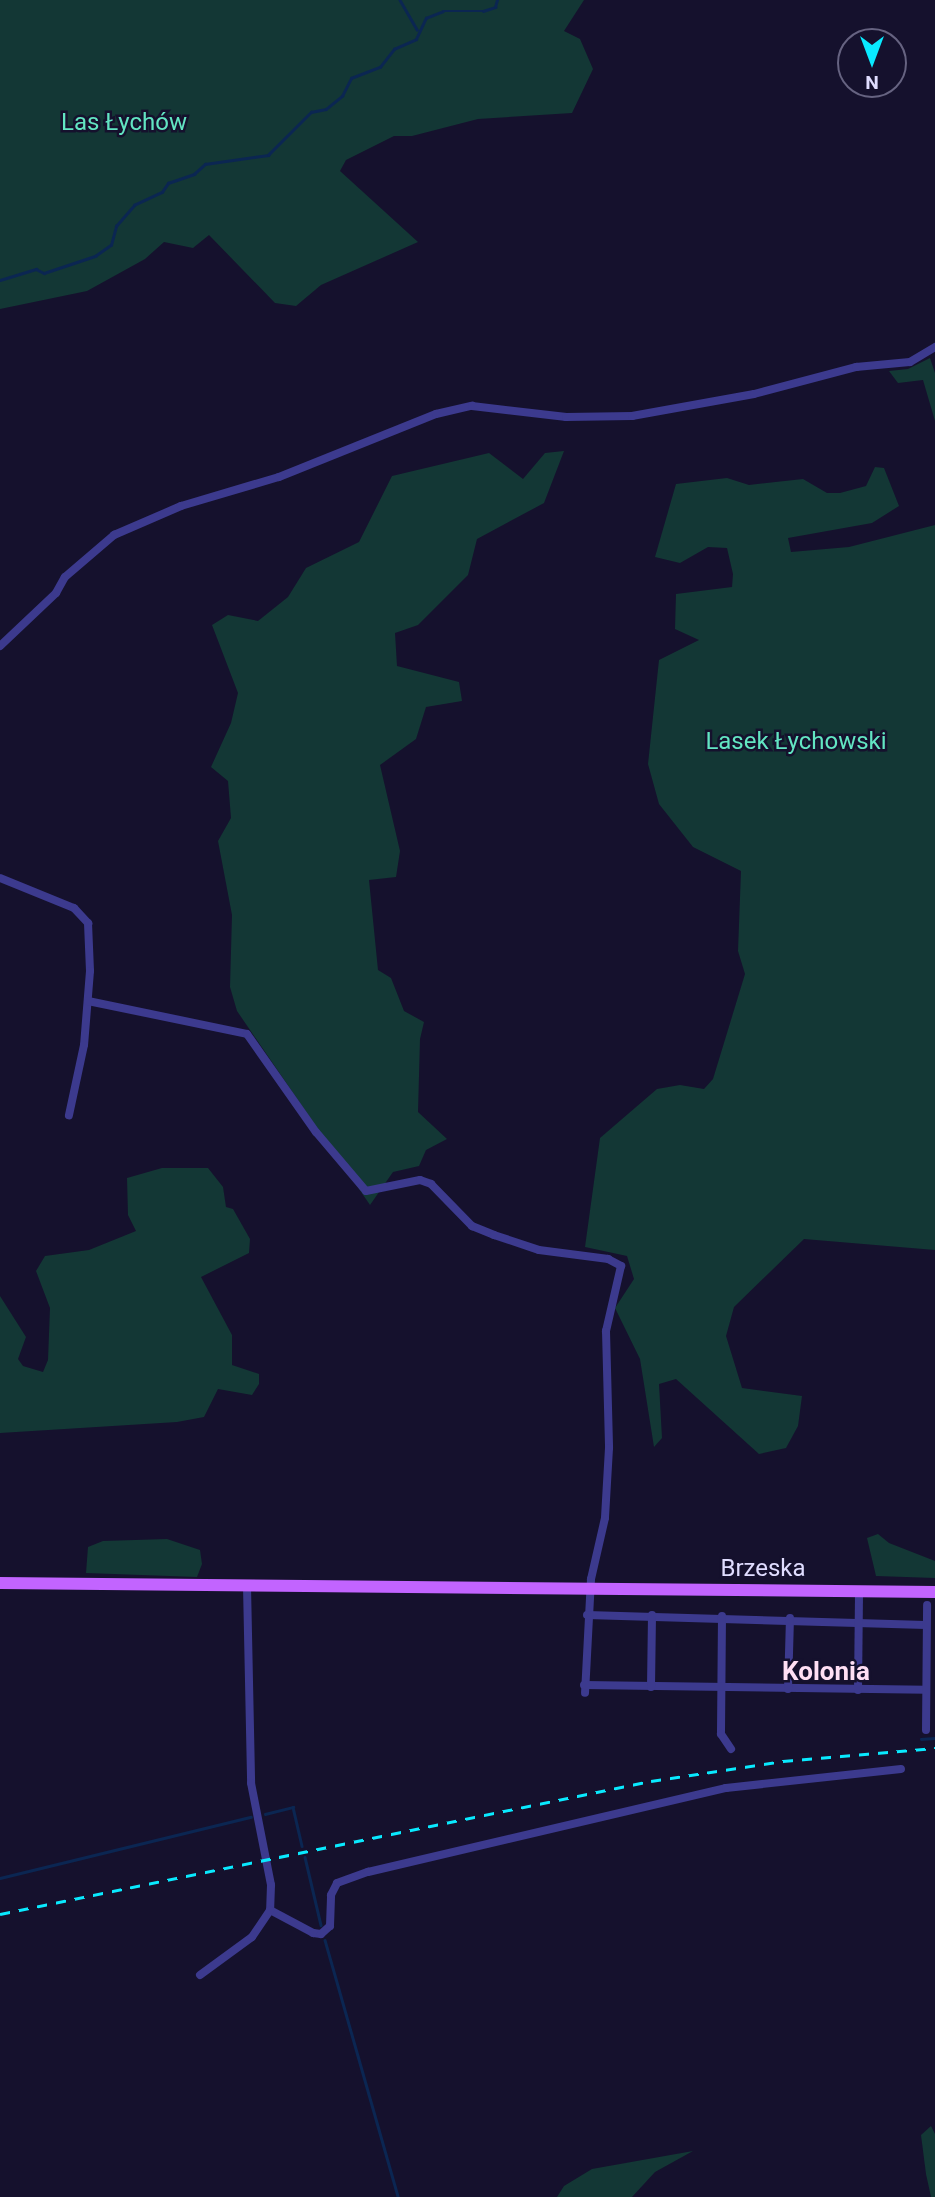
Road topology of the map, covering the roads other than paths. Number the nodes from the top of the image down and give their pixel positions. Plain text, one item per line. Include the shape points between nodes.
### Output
1 (935, 347) edge
2 (0, 646) edge
3 (0, 878) edge
4 (88, 1001) junction
5 (69, 1115) dead end
6 (0, 1583) edge
7 (247, 1586) junction
8 (590, 1589) junction
9 (859, 1591) junction
10 (935, 1592) edge
11 (927, 1605) dead end
12 (587, 1615) junction
13 (652, 1615) junction
14 (722, 1616) junction
15 (790, 1618) junction
16 (859, 1621) junction
17 (926, 1625) junction
18 (652, 1687) junction
19 (722, 1688) junction
20 (788, 1689) junction
21 (858, 1690) junction
22 (926, 1690) junction
23 (926, 1730) dead end
24 (731, 1749) dead end
25 (901, 1769) dead end
26 (270, 1910) junction
27 (200, 1975) dead end

1 - 2 street via 911,362 856,367 754,394 632,416 557,417 472,407 436,414 279,477 181,506 114,535 65,577 55,593
3 - 4 street via 82,915 89,930
4 - 5 street
4 - 8 street via 247,1034 316,1132 366,1191 420,1180 430,1184 472,1226 539,1250 617,1262 621,1274 606,1331 609,1448 605,1518
6 - 7 main road, Brzeska
7 - 8 main road, Brzeska
7 - 26 street via 251,1783 271,1885
8 - 9 main road, Brzeska
8 - 12 street
9 - 10 main road, Brzeska
9 - 16 street
11 - 17 street
12 - 13 street
12 - 18 street via 585,1689
13 - 14 street
13 - 18 street
14 - 15 street
14 - 19 street
15 - 16 street
15 - 20 street
16 - 17 street
16 - 21 street
17 - 22 street
18 - 19 street
19 - 20 street
19 - 24 street via 721,1734
20 - 21 street
21 - 22 street
22 - 23 street
25 - 26 street via 726,1788 346,1878 332,1889 330,1926 321,1934 302,1929
26 - 27 street via 252,1937

